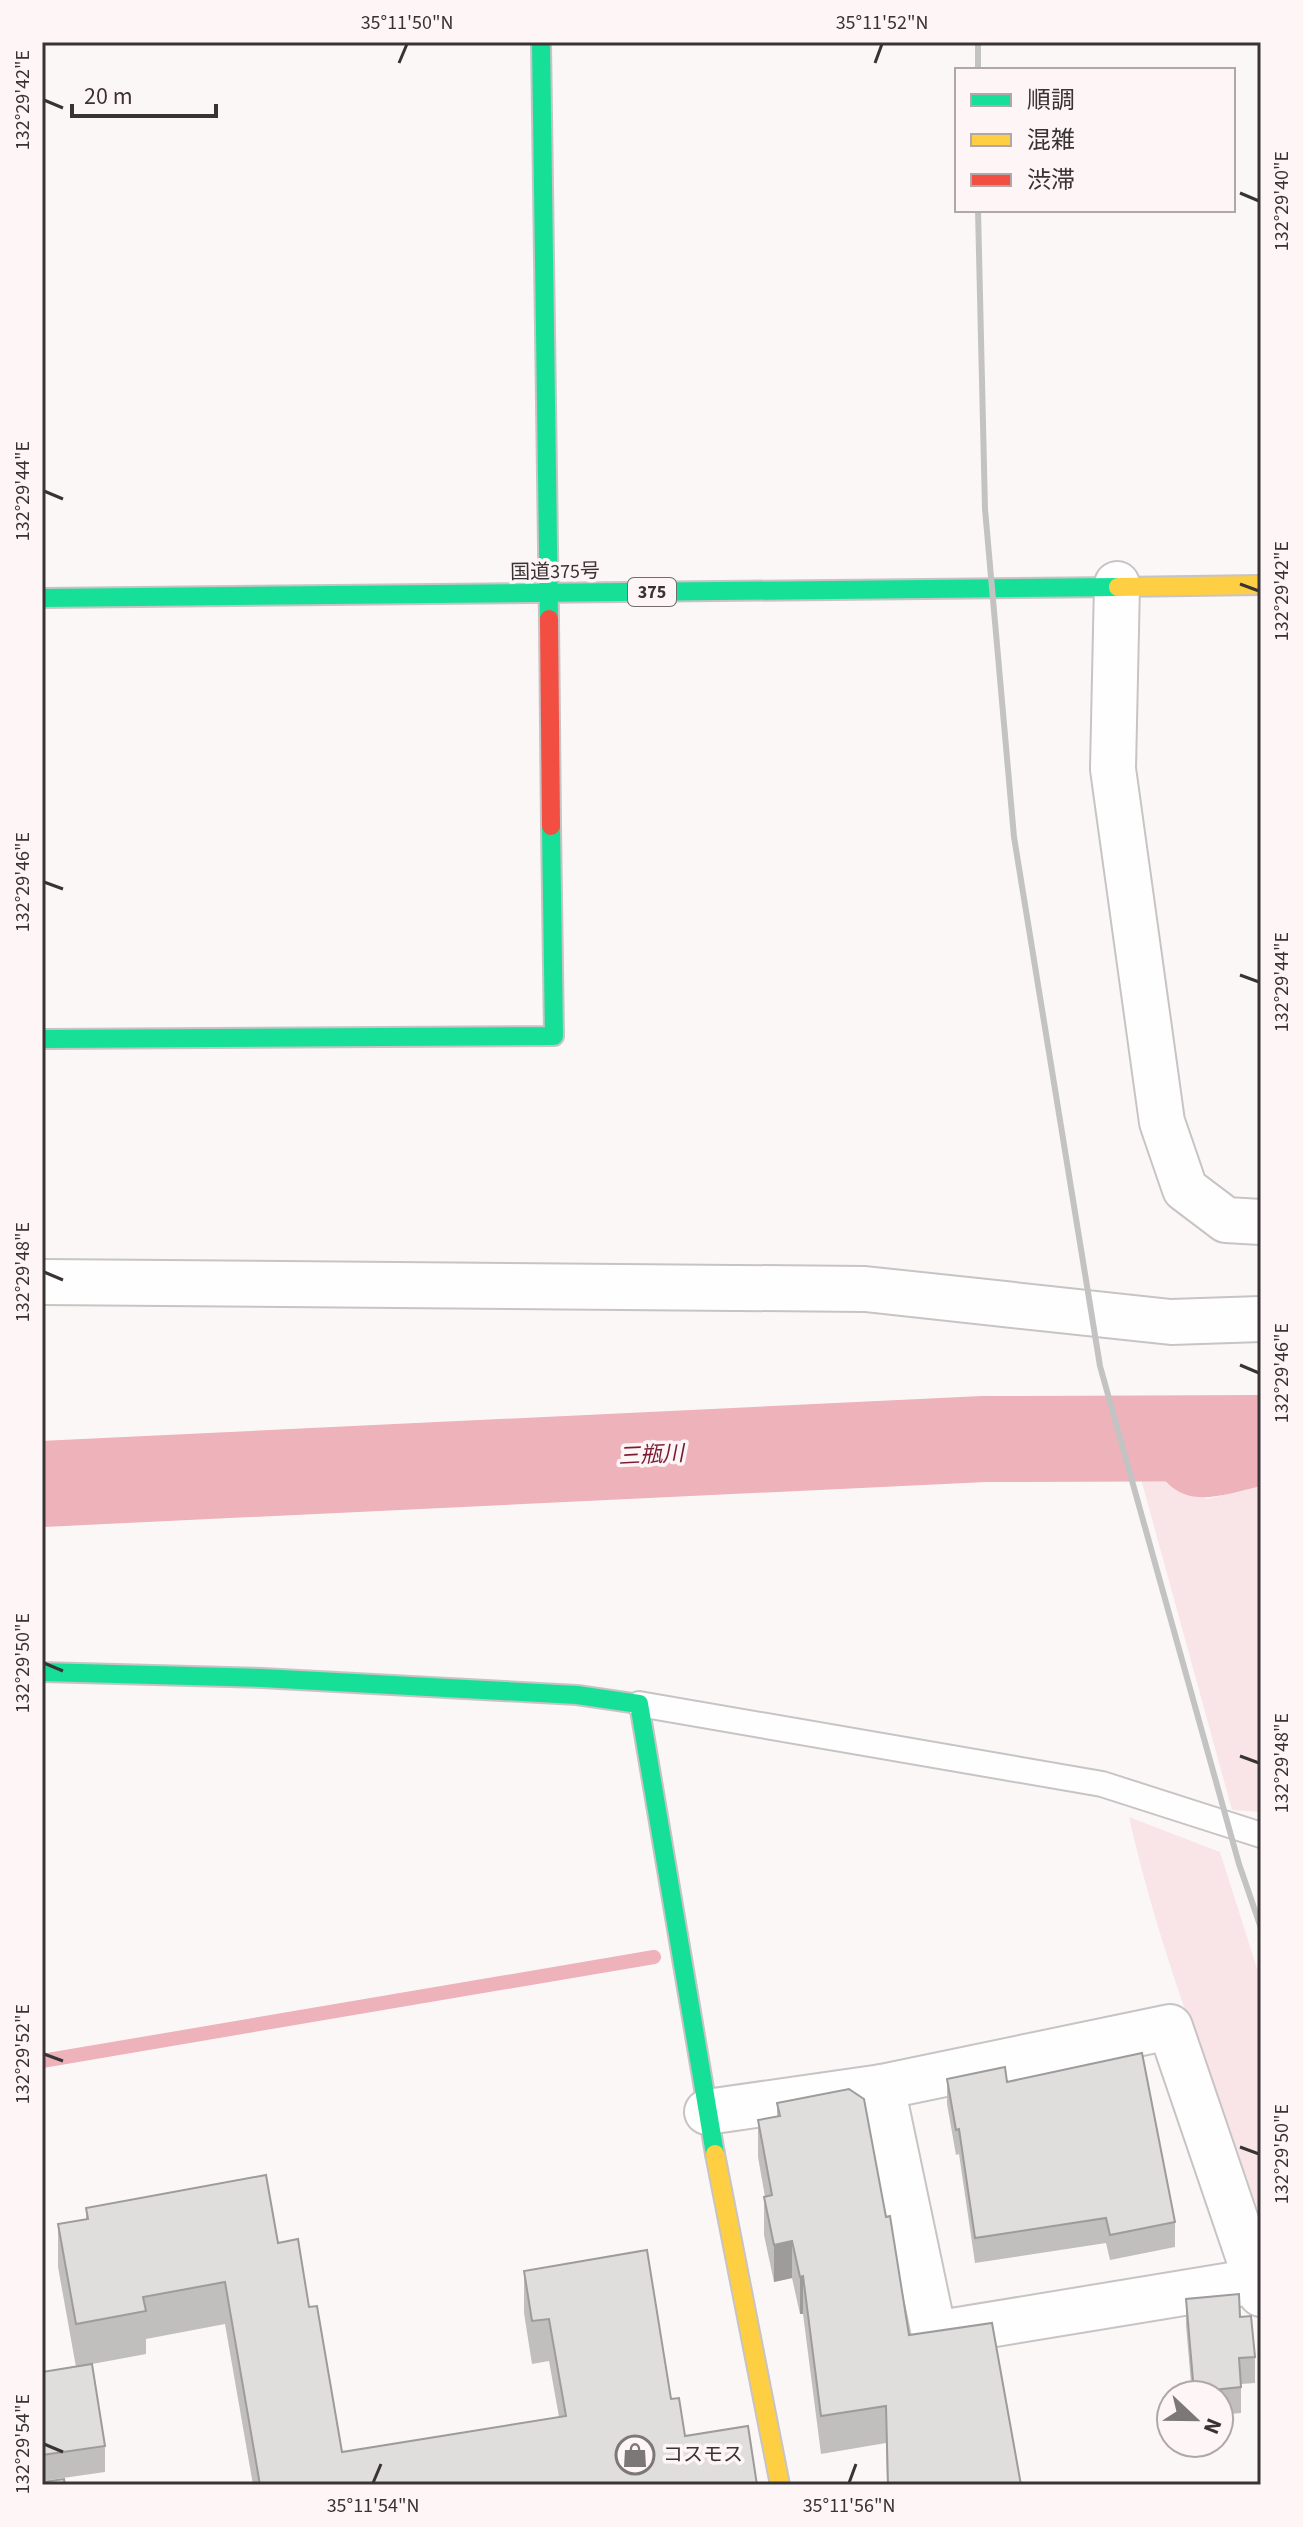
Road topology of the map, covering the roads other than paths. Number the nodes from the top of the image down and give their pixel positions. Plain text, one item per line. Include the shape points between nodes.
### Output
1 (541, 42) edge
2 (1117, 584) junction
3 (1261, 585) edge
4 (547, 594) junction
5 (42, 598) edge
6 (42, 1039) edge
7 (1261, 1222) edge
8 (42, 1282) edge
9 (1261, 1319) edge
10 (42, 1672) edge
11 (639, 1704) junction
12 (1261, 1835) edge
13 (882, 2087) junction
14 (707, 2112) junction
15 (1259, 2287) edge
16 (780, 2485) edge

1 - 4 main road
2 - 3 main road, 国道375号 / 375
2 - 4 main road, 国道375号 / 375
2 - 7 street via 1113,769 1162,1122 1185,1189 1226,1220
4 - 5 main road, 国道375号 / 375
4 - 6 main road via 554,1036
8 - 9 street via 865,1289 1171,1322
10 - 11 main road via 262,1678 577,1695
11 - 12 lane via 1102,1784
11 - 14 main road
13 - 14 street
13 - 15 street via 1170,2027
13 - 15 street via 934,2334
14 - 16 main road

